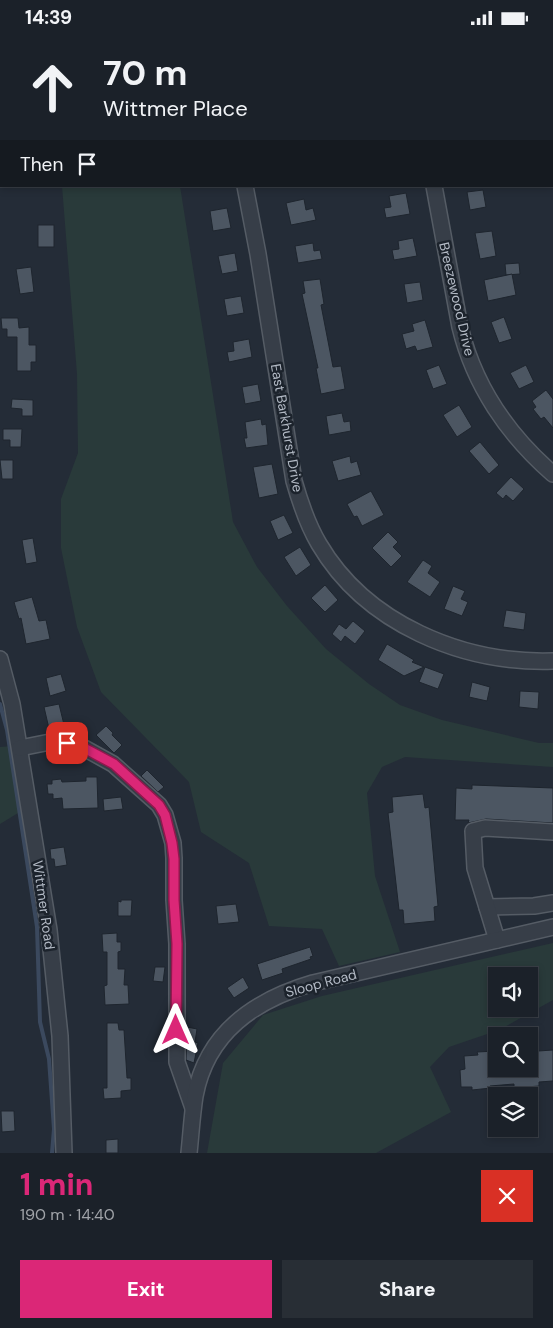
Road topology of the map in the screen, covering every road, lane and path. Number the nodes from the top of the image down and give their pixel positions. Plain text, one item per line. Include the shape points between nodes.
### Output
1 (245, 187) edge
2 (434, 187) edge
3 (553, 474) edge
4 (0, 659) edge
5 (553, 661) edge
6 (20, 748) junction
7 (553, 831) edge
8 (553, 903) edge
9 (487, 907) junction
10 (553, 927) edge
11 (497, 940) junction
12 (194, 1110) junction
13 (64, 1153) edge
14 (189, 1153) edge

1 - 5 street, East Barkhurst Drive via 294,481 302,509 322,549 361,594 390,617 425,636 486,656
2 - 3 street, Breezewood Drive via 458,319 476,375 524,447
4 - 6 street, Wittmer Road
6 - 12 street via 50,742 84,748 114,764 159,805 165,815 175,868 177,1062
6 - 13 street, Wittmer Road via 54,974 60,1036
7 - 9 street via 485,827 473,831 475,868
8 - 9 street
9 - 11 street
10 - 11 street, Sloop Road
11 - 12 street, Sloop Road via 312,983 258,1005 237,1021 218,1044 202,1075
12 - 14 street, Sloop Road

